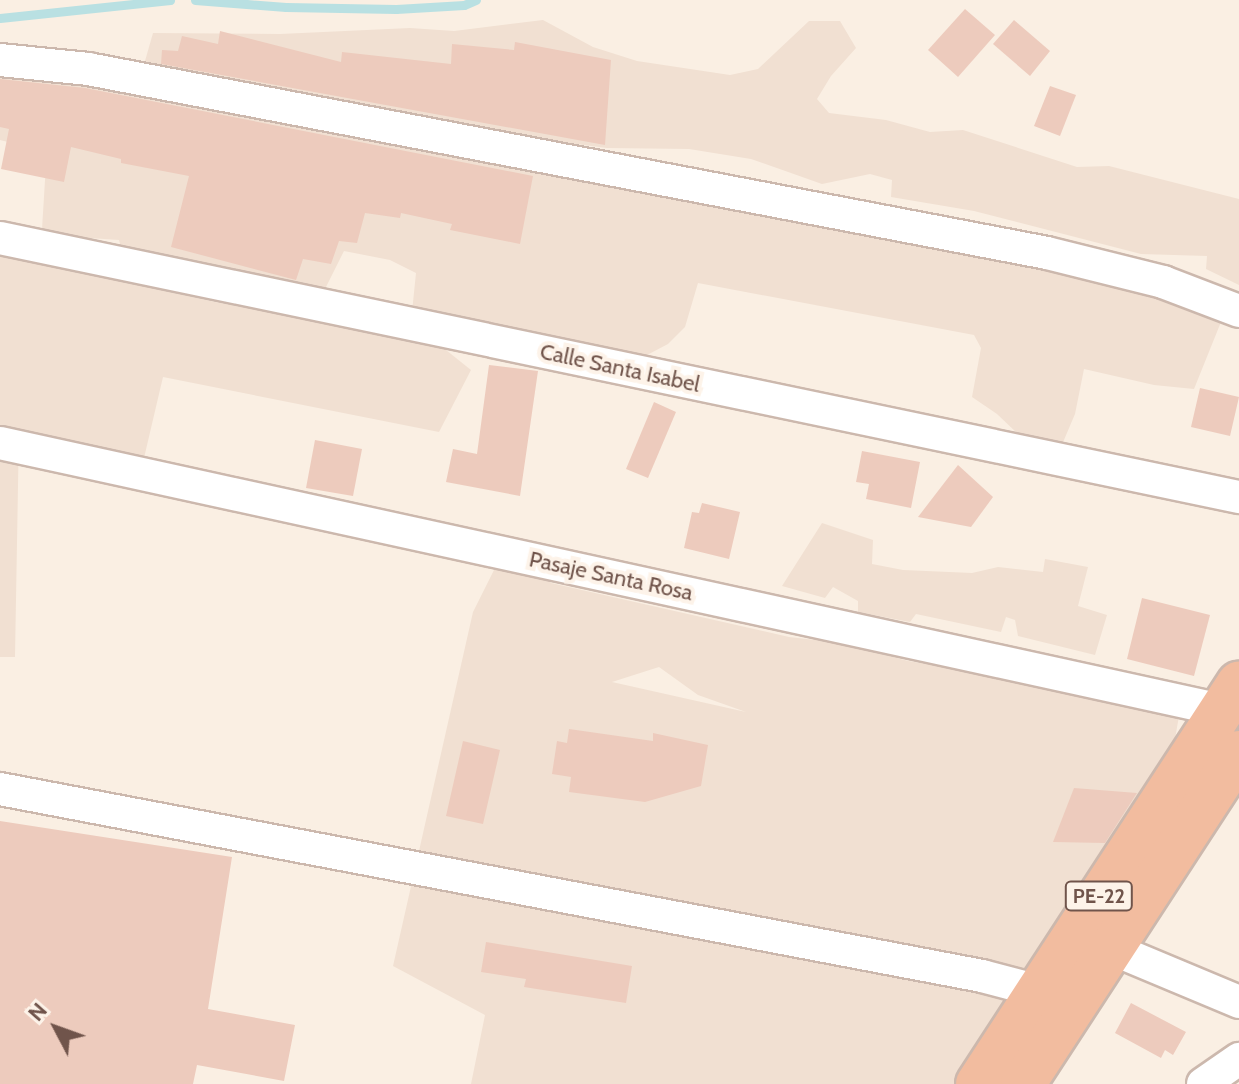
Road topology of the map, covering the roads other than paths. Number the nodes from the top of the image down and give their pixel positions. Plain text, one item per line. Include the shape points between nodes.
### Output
1 (0, 60) edge
2 (0, 238) edge
3 (1239, 311) edge
4 (0, 443) edge
5 (1239, 497) edge
6 (1230, 697) edge
7 (1239, 753) edge
8 (0, 789) edge
9 (1119, 900) junction
10 (1110, 948) junction
11 (1039, 991) junction
12 (1239, 1002) edge
13 (1239, 1059) edge
14 (978, 1084) edge
15 (1023, 1084) edge
16 (1203, 1084) edge

1 - 3 street via 88,69 1047,253 1163,282
2 - 5 street, Calle Santa Isabel
4 - 6 street, Pasaje Santa Rosa
6 - 9 highway, PE-22
7 - 9 highway, PE-22
8 - 11 street
9 - 10 highway, PE-22
9 - 11 highway, PE-22
10 - 12 street
10 - 15 highway, PE-22
11 - 14 highway, PE-22
13 - 16 street

